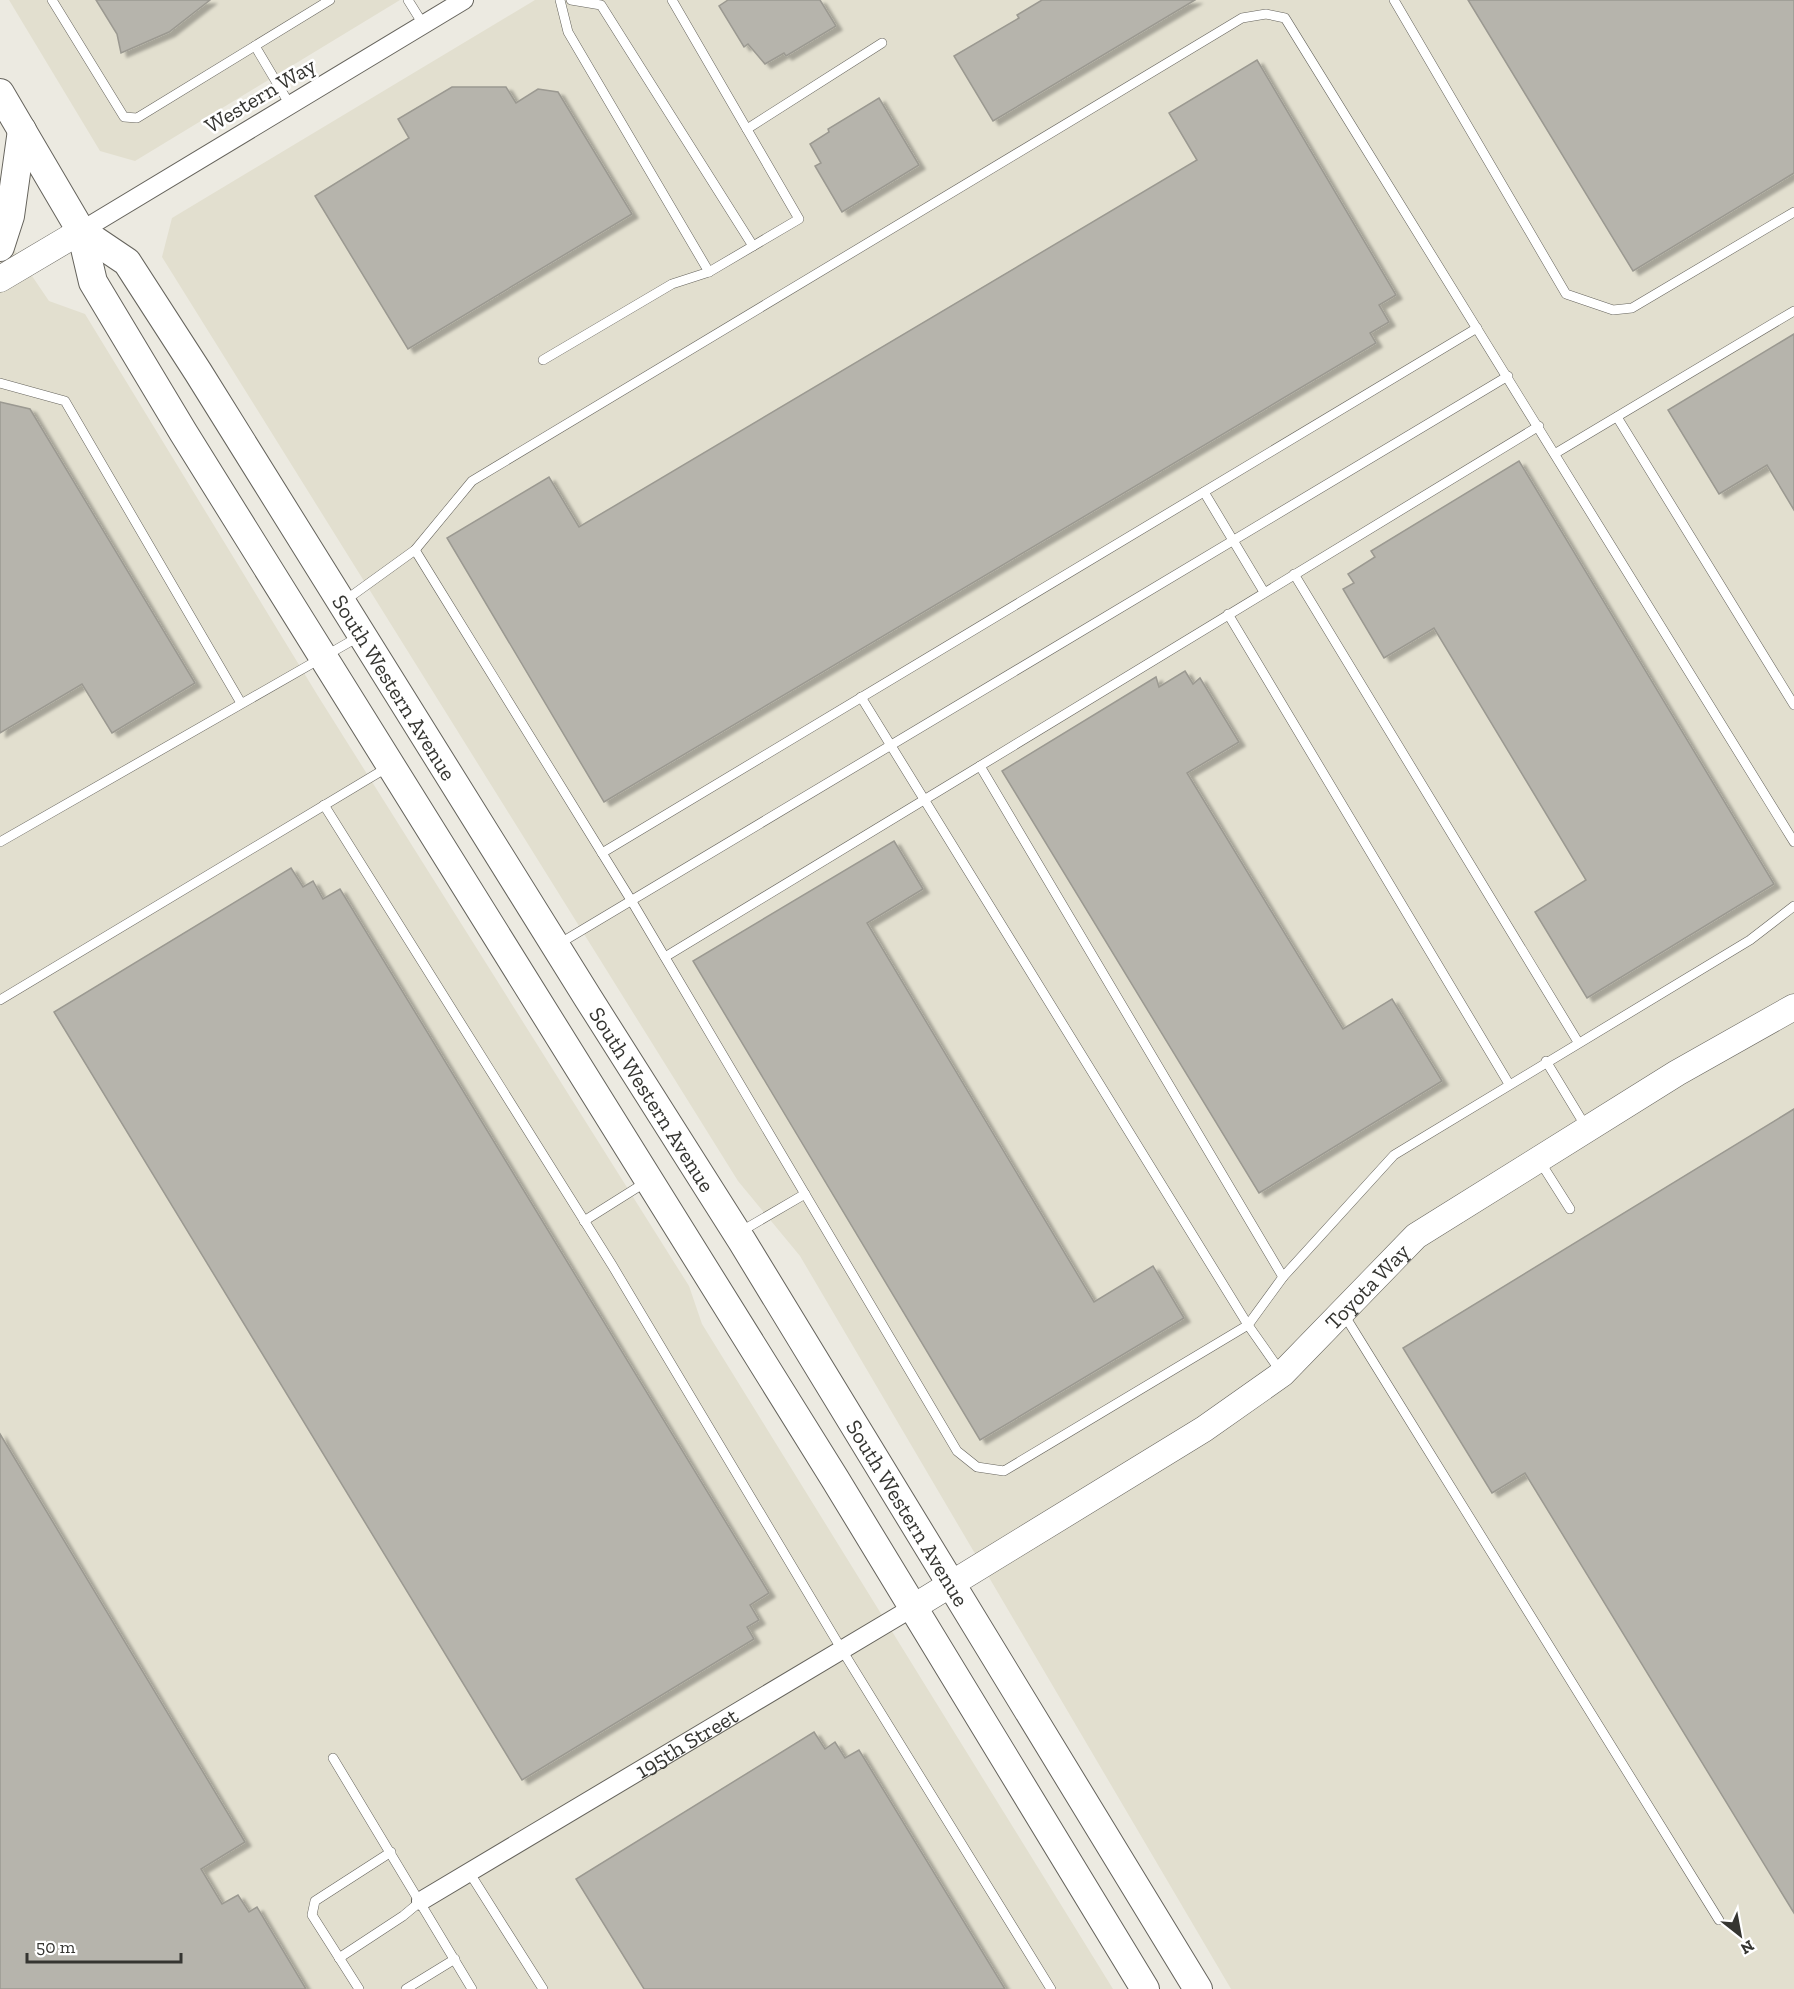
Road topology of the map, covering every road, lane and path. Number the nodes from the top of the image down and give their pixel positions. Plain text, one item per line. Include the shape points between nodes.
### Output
1 (52, 0) edge
2 (330, 0) edge
3 (408, 0) edge
4 (464, 0) edge
5 (560, 0) edge
6 (571, 0) edge
7 (672, 0) edge
8 (1394, 0) edge
9 (423, 24) junction
10 (882, 43) dead end
11 (255, 46) junction
12 (0, 93) edge
13 (290, 105) junction
14 (747, 129) junction
15 (22, 130) junction
16 (1794, 212) edge
17 (81, 231) junction
18 (753, 246) junction
19 (0, 247) edge
20 (709, 272) junction
21 (0, 279) edge
22 (1794, 311) edge
23 (1477, 328) junction
24 (543, 360) dead end
25 (1508, 376) junction
26 (0, 383) edge
27 (1617, 417) junction
28 (1539, 426) junction
29 (1556, 453) junction
30 (1204, 492) junction
31 (1233, 540) junction
32 (415, 550) junction
33 (1294, 574) junction
34 (1264, 592) junction
35 (342, 603) junction
36 (1228, 614) junction
37 (362, 635) junction
38 (323, 657) junction
39 (861, 697) junction
40 (241, 704) junction
41 (1794, 705) edge
42 (890, 745) junction
43 (390, 766) junction
44 (980, 766) junction
45 (923, 800) junction
46 (324, 805) junction
47 (0, 842) edge
48 (1794, 842) edge
49 (602, 853) junction
50 (631, 900) junction
51 (1794, 906) edge
52 (556, 946) junction
53 (665, 957) junction
54 (0, 1000) edge
55 (1794, 1007) edge
56 (1578, 1042) junction
57 (1546, 1061) junction
58 (1509, 1084) junction
59 (1587, 1129) junction
60 (1539, 1159) junction
61 (648, 1181) junction
62 (805, 1194) junction
63 (1570, 1209) dead end
64 (584, 1221) junction
65 (737, 1233) junction
66 (1283, 1277) junction
67 (1342, 1311) junction
68 (1248, 1325) junction
69 (1282, 1374) junction
70 (950, 1584) junction
71 (912, 1608) junction
72 (842, 1650) junction
73 (333, 1758) dead end
74 (391, 1852) junction
75 (469, 1872) junction
76 (421, 1901) junction
77 (1719, 1920) dead end
78 (339, 1958) junction
79 (455, 1959) junction
80 (1141, 1987) edge
81 (359, 1989) edge
82 (405, 1989) edge
83 (472, 1989) edge
84 (543, 1989) edge
85 (1051, 1989) edge
86 (1198, 1989) edge

1 - 11 lane via 124,117 137,118
2 - 11 lane
3 - 9 lane
4 - 9 street, Western Way
5 - 20 lane via 568,32
6 - 18 lane via 602,5
7 - 14 lane
8 - 16 lane via 1566,294 1613,310 1632,308
9 - 13 street, Western Way
10 - 14 lane
11 - 13 lane
12 - 15 main road, South Western Avenue
13 - 17 street, Western Way
14 - 18 lane via 799,219
15 - 17 main road, South Western Avenue
15 - 19 main road via 10,216
17 - 21 street
17 - 35 main road, South Western Avenue via 127,262
17 - 38 main road, South Western Avenue via 93,282
18 - 20 lane
20 - 24 lane via 672,284
22 - 27 lane
23 - 25 lane
23 - 30 lane
23 - 32 lane via 1285,18 1266,14 1242,18 472,480
25 - 28 lane
25 - 31 lane
26 - 40 lane via 66,401
27 - 29 lane
27 - 41 lane
28 - 29 lane
28 - 33 lane
29 - 48 lane
30 - 31 lane
30 - 39 lane
31 - 34 lane
31 - 42 lane
32 - 35 lane
32 - 49 lane
33 - 34 lane
33 - 56 lane
34 - 36 lane
35 - 37 main road, South Western Avenue
36 - 44 lane
36 - 58 lane
37 - 38 lane
37 - 52 main road, South Western Avenue
38 - 40 lane
38 - 43 main road, South Western Avenue
39 - 42 lane
39 - 49 lane
40 - 47 lane
42 - 45 lane
42 - 50 lane
43 - 46 lane
43 - 61 main road, South Western Avenue
44 - 45 lane
44 - 66 lane
45 - 53 lane
45 - 68 lane
46 - 54 lane
46 - 64 lane
49 - 50 lane
50 - 52 lane
50 - 53 lane
51 - 56 lane via 1750,940
52 - 65 main road, South Western Avenue
53 - 62 lane
55 - 59 street, Toyota Way
56 - 57 lane
57 - 58 lane
57 - 59 lane
58 - 66 lane via 1394,1155
59 - 60 street, Toyota Way
60 - 63 lane
60 - 67 street, Toyota Way via 1416,1236
61 - 64 lane
61 - 71 main road, South Western Avenue
62 - 65 lane
62 - 68 lane via 957,1451 977,1467 1004,1471
64 - 72 lane
65 - 70 main road, South Western Avenue
66 - 68 lane
67 - 69 street, Toyota Way
67 - 77 lane
68 - 69 lane
69 - 70 street, Toyota Way via 1204,1429
70 - 71 street, 195th Street
70 - 86 main road, South Western Avenue
71 - 72 street, 195th Street
71 - 80 main road, South Western Avenue
72 - 75 street, 195th Street
72 - 85 lane
73 - 74 lane
74 - 76 lane
74 - 78 lane via 315,1901 312,1915
75 - 76 street, 195th Street
75 - 84 lane
76 - 78 lane
76 - 79 lane
78 - 81 lane
79 - 82 lane
79 - 83 lane

